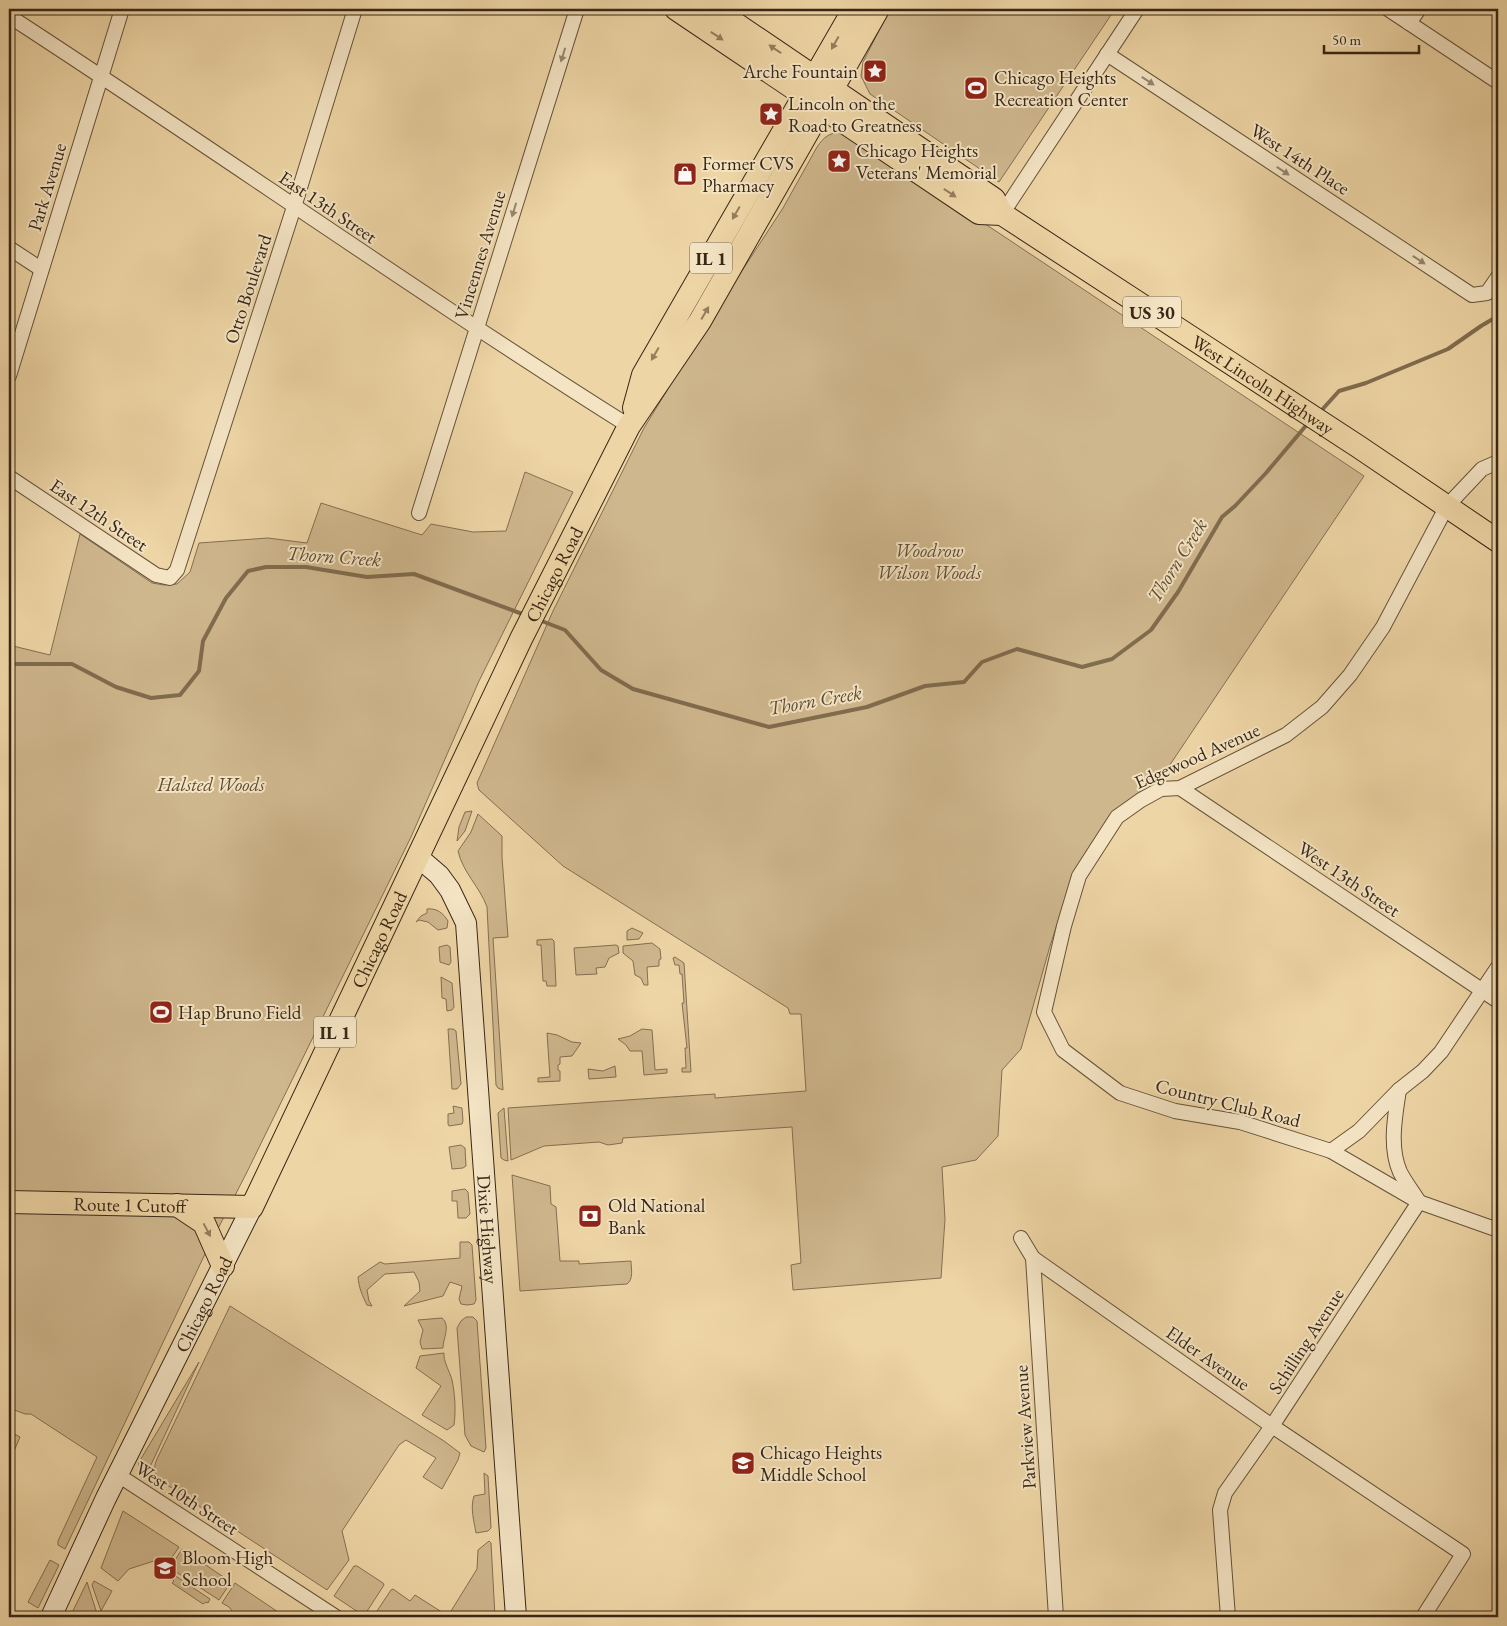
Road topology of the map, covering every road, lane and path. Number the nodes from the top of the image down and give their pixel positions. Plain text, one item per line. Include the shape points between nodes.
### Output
1 (122, 9) edge
2 (355, 9) edge
3 (577, 9) edge
4 (676, 9) edge
5 (714, 9) edge
6 (854, 9) edge
7 (878, 9) edge
8 (1137, 9) edge
9 (1388, 9) edge
10 (1419, 9) edge
11 (9, 16) edge
12 (1410, 23) junction
13 (1107, 54) junction
14 (101, 76) junction
15 (1498, 82) edge
16 (819, 92) junction
17 (294, 207) junction
18 (1002, 214) junction
19 (9, 248) edge
20 (41, 269) junction
21 (1498, 276) edge
22 (478, 328) junction
23 (9, 376) edge
24 (629, 426) junction
25 (1498, 462) edge
26 (9, 477) edge
27 (1447, 506) junction
28 (419, 513) dead end
29 (1498, 541) edge
30 (170, 578) joint
31 (1180, 788) junction
32 (418, 858) junction
33 (1498, 967) edge
34 (1482, 990) junction
35 (1498, 1001) edge
36 (1063, 1050) joint
37 (1399, 1090) junction
38 (1331, 1150) junction
39 (9, 1202) edge
40 (1419, 1202) junction
41 (177, 1205) junction
42 (252, 1206) junction
43 (1498, 1230) edge
44 (1021, 1238) dead end
45 (1033, 1258) junction
46 (223, 1266) junction
47 (1272, 1426) junction
48 (118, 1475) junction
49 (51, 1617) edge
50 (336, 1617) edge
51 (516, 1617) edge
52 (1056, 1617) edge
53 (1228, 1617) edge
54 (1423, 1617) edge

1 - 14 street, Park Avenue
2 - 17 street, Otto Boulevard
3 -> 22 street, Vincennes Avenue
4 -> 16 main road, US 30
16 -> 5 main road, US 30
6 -> 16 main road, Chicago Road / IL 1
7 - 16 main road, Chicago Road / IL 1
8 - 13 street
9 - 12 street
10 - 12 street
11 - 14 street, East 13th Street
12 - 15 street
13 - 18 street
13 -> 21 street, West 14th Place via 1472,295 1487,293
14 - 17 street, East 13th Street
14 - 20 street, Park Avenue
16 - 18 main road, West Lincoln Highway / US 30 via 980,213
16 - 24 main road, Chicago Road / IL 1 via 644,375
17 - 22 street, East 13th Street
17 - 30 street, Otto Boulevard via 177,570
18 - 27 main road, West Lincoln Highway / US 30
19 - 20 street
20 - 23 street, Park Avenue
22 - 24 street, East 13th Street
22 - 28 street, Vincennes Avenue
24 - 32 main road, Chicago Road / IL 1 via 521,639
25 - 27 street, Edgewood Avenue via 1482,469
26 - 30 street, East 12th Street via 156,575
27 - 29 main road, West Lincoln Highway / US 30
27 - 31 street, Edgewood Avenue via 1383,626 1350,674 1322,707 1286,735
31 - 34 street, West 13th Street
31 - 36 street, Edgewood Avenue via 1161,789 1118,817 1079,876 1044,1012
32 - 42 main road, Chicago Road / IL 1
32 - 51 main road, Dixie Highway via 445,882 466,924
33 - 34 street
34 - 35 street, West 13th Street
34 - 37 street via 1441,1052
36 - 38 street, Country Club Road via 1120,1093 1175,1111 1240,1122
37 - 38 street via 1359,1131
37 - 40 street via 1394,1146 1400,1171
38 - 40 street, Country Club Road
39 - 41 main road, Route 1 Cutoff
40 - 43 street, Country Club Road
40 - 47 street, Schilling Avenue
41 - 42 main road, Route 1 Cutoff
41 -> 46 main road via 204,1223
42 - 46 main road, Chicago Road
44 - 45 street, Parkview Avenue
45 - 47 street, Elder Avenue
45 - 52 street, Parkview Avenue
46 - 48 main road, Chicago Road
47 - 53 street, Schilling Avenue via 1225,1494 1220,1510
47 - 54 street, Elder Avenue via 1463,1554
48 - 49 main road, Chicago Road
48 - 50 street, West 10th Street

